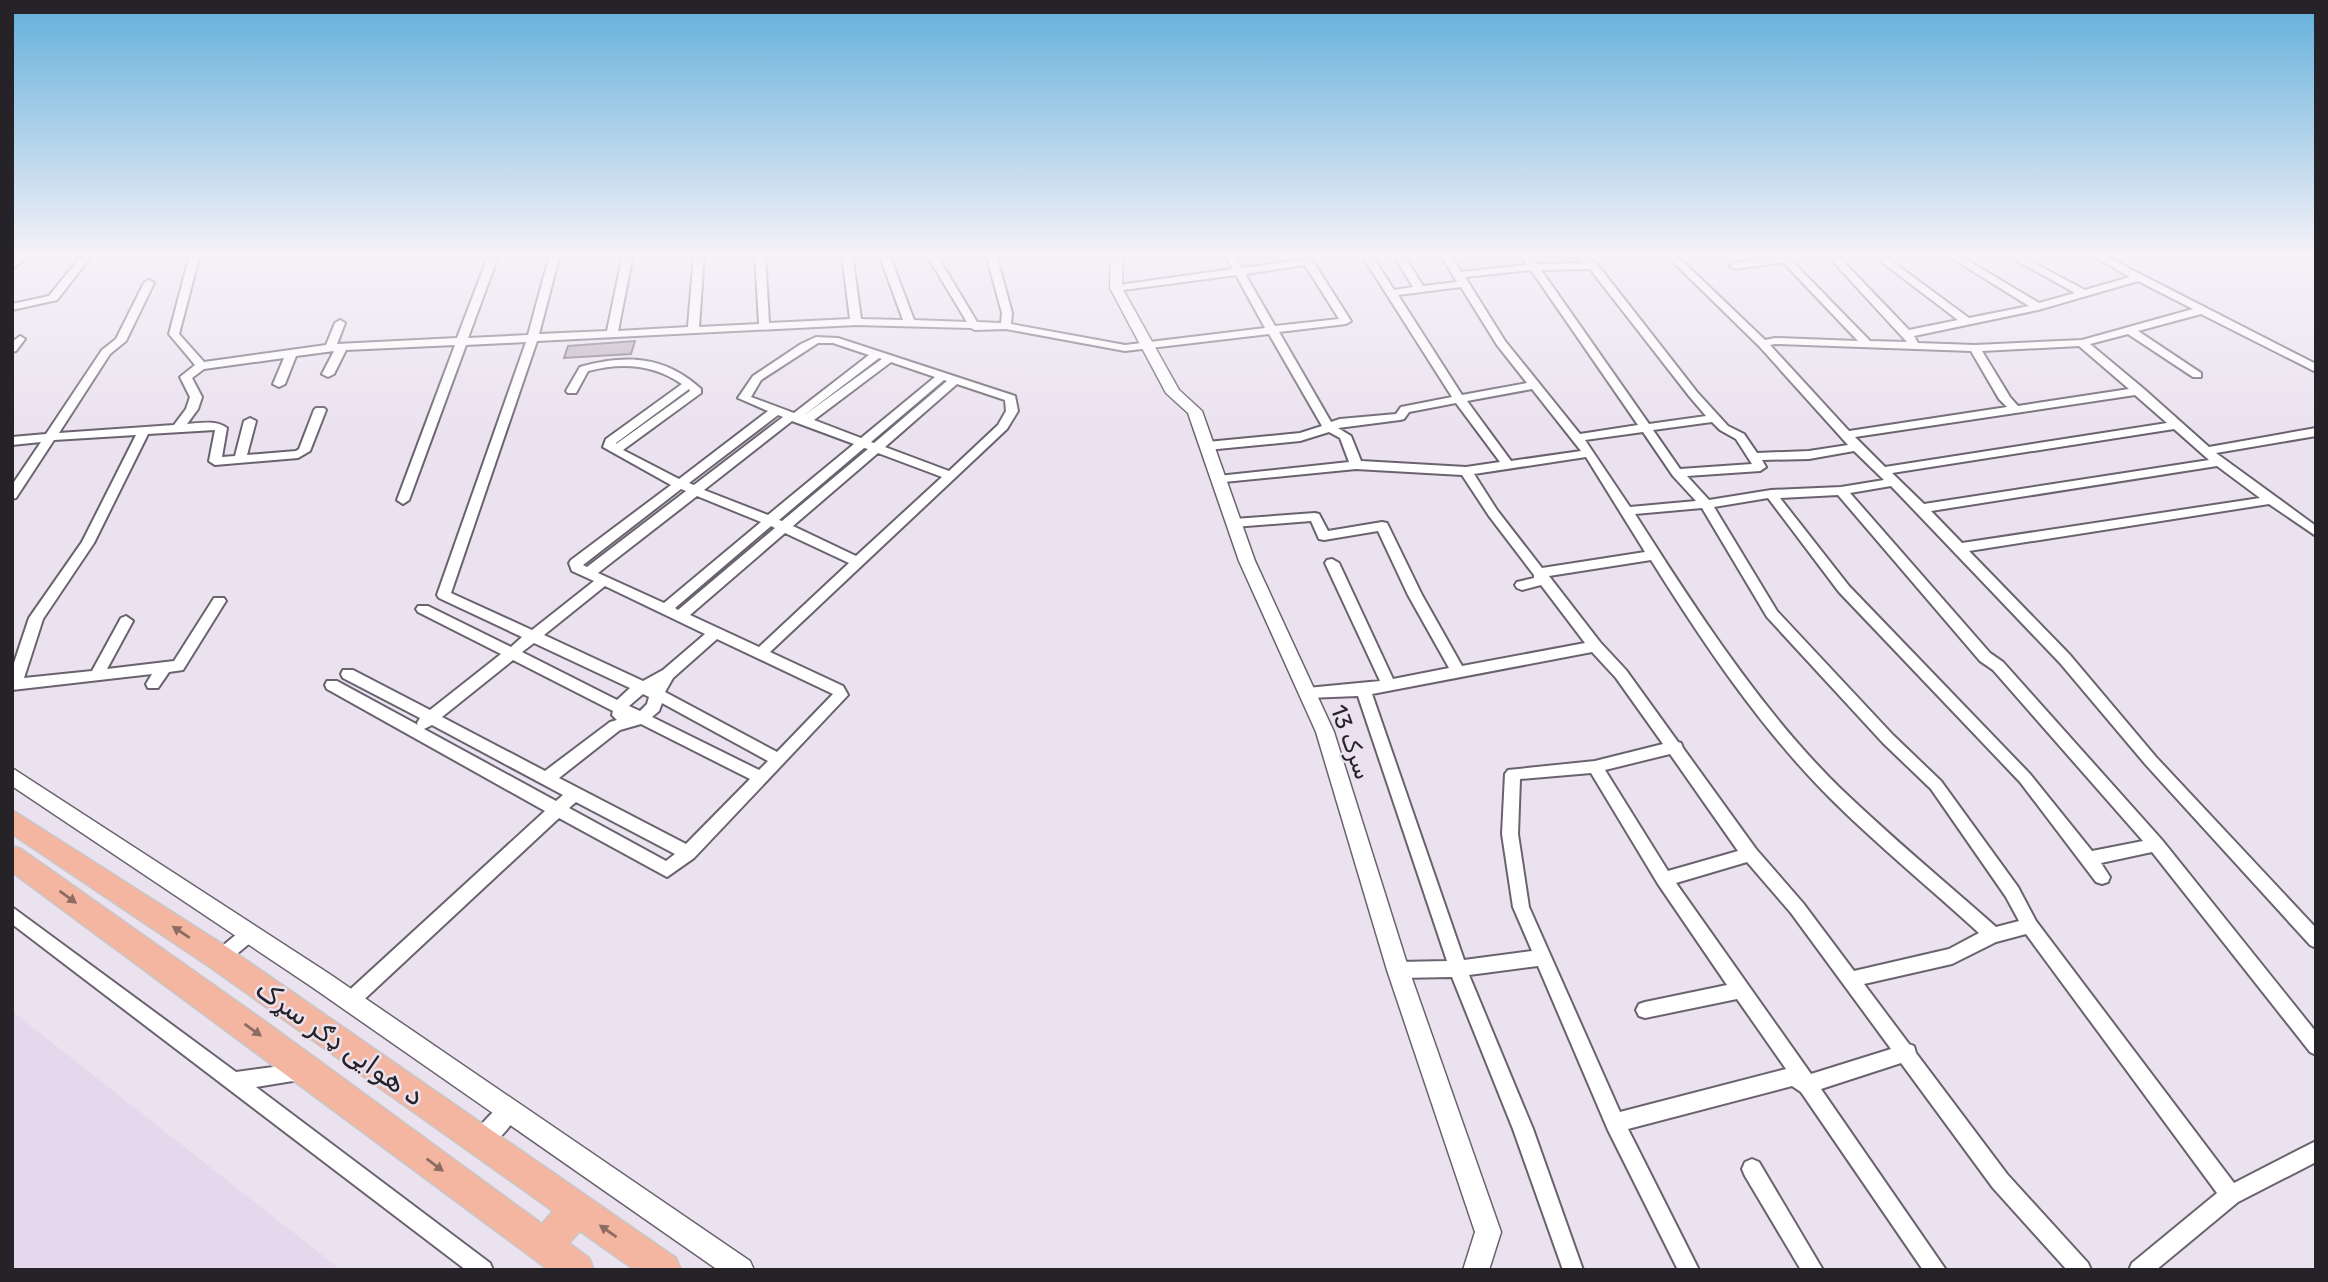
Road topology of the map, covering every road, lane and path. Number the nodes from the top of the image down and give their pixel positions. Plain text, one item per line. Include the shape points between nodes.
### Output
1 (134, 314) edge
2 (179, 314) edge
3 (472, 314) edge
4 (539, 314) edge
5 (616, 314) edge
6 (694, 314) edge
7 (763, 314) edge
8 (855, 314) edge
9 (906, 314) edge
10 (967, 314) edge
11 (1007, 314) edge
12 (1130, 314) edge
13 (1263, 314) edge
14 (1341, 314) edge
15 (1404, 314) edge
16 (1482, 314) edge
17 (1568, 314) edge
18 (1630, 314) edge
19 (1732, 314) edge
20 (1838, 314) edge
21 (1888, 314) edge
22 (1957, 314) edge
23 (2009, 314) edge
24 (2189, 314) edge
25 (2210, 314) edge
26 (909, 321) junction
27 (856, 322) junction
28 (340, 323) dead end
29 (1969, 323) junction
30 (764, 326) junction
31 (1006, 326) junction
32 (975, 327) junction
33 (693, 329) junction
34 (2129, 330) junction
35 (1273, 331) junction
36 (612, 334) junction
37 (1907, 334) junction
38 (533, 338) junction
39 (20, 340) dead end
40 (462, 341) junction
41 (2082, 343) junction
42 (1763, 344) junction
43 (1867, 344) junction
44 (1147, 345) junction
45 (336, 347) junction
46 (1916, 347) junction
47 (1975, 348) junction
48 (12, 349) edge
49 (292, 352) junction
50 (876, 355) junction
51 (888, 359) junction
52 (201, 366) junction
53 (2316, 369) edge
54 (328, 374) dead end
55 (2197, 375) dead end
56 (947, 379) junction
57 (279, 384) dead end
58 (1535, 385) junction
59 (572, 391) dead end
60 (2140, 391) junction
61 (1460, 400) junction
62 (320, 410) dead end
63 (2016, 410) junction
64 (776, 411) junction
65 (1713, 418) junction
66 (796, 419) junction
67 (250, 421) dead end
68 (2178, 425) junction
69 (1648, 427) junction
70 (178, 428) junction
71 (1329, 428) junction
72 (145, 429) junction
73 (2316, 432) edge
74 (1846, 435) junction
75 (50, 436) junction
76 (1577, 438) junction
77 (12, 441) edge
78 (862, 443) junction
79 (1207, 446) junction
80 (1857, 447) junction
81 (877, 449) junction
82 (2207, 451) junction
83 (1589, 453) junction
84 (1756, 457) junction
85 (240, 459) junction
86 (2219, 462) junction
87 (1356, 465) junction
88 (1508, 465) junction
89 (1466, 471) junction
90 (1881, 471) junction
91 (1677, 473) junction
92 (951, 476) junction
93 (1218, 480) junction
94 (1894, 482) junction
95 (679, 484) junction
96 (697, 491) junction
97 (1841, 491) junction
98 (1771, 494) junction
99 (12, 495) edge
100 (402, 499) dead end
101 (2271, 500) junction
102 (1706, 504) junction
103 (1921, 508) junction
104 (1628, 511) junction
105 (771, 521) junction
106 (1234, 523) junction
107 (786, 528) junction
108 (2316, 532) edge
109 (1958, 548) junction
110 (1654, 555) junction
111 (857, 562) junction
112 (1332, 563) dead end
113 (589, 573) junction
114 (1540, 573) junction
115 (604, 580) junction
116 (1522, 585) dead end
117 (219, 601) dead end
118 (423, 609) dead end
119 (665, 609) junction
120 (680, 616) junction
121 (126, 621) dead end
122 (715, 632) junction
123 (531, 637) junction
124 (1595, 646) junction
125 (510, 653) junction
126 (761, 653) junction
127 (165, 667) junction
128 (98, 673) junction
129 (1459, 673) junction
130 (348, 674) dead end
131 (668, 674) junction
132 (14, 684) edge
133 (153, 684) dead end
134 (1388, 684) junction
135 (332, 685) dead end
136 (641, 688) junction
137 (1363, 690) junction
138 (1307, 693) junction
139 (657, 694) junction
140 (622, 710) junction
141 (431, 717) junction
142 (640, 719) junction
143 (615, 726) junction
144 (414, 731) junction
145 (1676, 747) junction
146 (779, 760) junction
147 (1595, 767) junction
148 (12, 776) edge
149 (761, 778) junction
150 (547, 779) junction
151 (575, 793) junction
152 (557, 810) junction
153 (12, 820) edge
154 (2156, 845) junction
155 (688, 853) junction
156 (1750, 854) junction
157 (12, 857) edge
158 (2088, 859) junction
159 (2102, 877) dead end
160 (1664, 879) junction
161 (12, 914) edge
162 (2029, 926) junction
163 (250, 933) junction
164 (1993, 935) junction
165 (2316, 940) edge
166 (220, 958) junction
167 (1541, 958) junction
168 (1458, 969) junction
169 (1398, 970) junction
170 (1849, 980) junction
171 (1740, 989) junction
172 (350, 1001) junction
173 (1645, 1010) dead end
174 (2316, 1046) edge
175 (1907, 1052) junction
176 (310, 1072) junction
177 (236, 1081) junction
178 (1807, 1085) junction
179 (509, 1111) junction
180 (1615, 1123) junction
181 (481, 1141) junction
182 (2316, 1151) edge
183 (1752, 1169) dead end
184 (2231, 1195) junction
185 (577, 1209) junction
186 (545, 1246) junction
187 (483, 1270) edge
188 (577, 1270) edge
189 (664, 1270) edge
190 (741, 1270) edge
191 (1476, 1270) edge
192 (1573, 1270) edge
193 (1689, 1270) edge
194 (1813, 1270) edge
195 (1936, 1270) edge
196 (2081, 1270) edge
197 (2139, 1270) edge

1 - 75 street via 121,341 106,352
2 - 52 street via 174,334
3 - 40 street
4 - 38 street
5 - 36 street
6 - 33 street
7 - 30 street
8 - 27 street
9 - 26 street
10 - 32 street
11 - 31 street
12 - 44 street, سرک 13
13 - 35 street
14 - 35 street via 1346,321
15 - 61 street
16 - 58 street
17 - 69 street
18 - 65 street
19 - 42 street
20 - 43 street
21 - 37 street
22 - 29 street
23 - 29 street
24 - 34 street
25 - 53 street
26 - 27 street
26 - 32 street
27 - 30 street
28 - 45 street
29 - 37 street
30 - 33 street
31 - 32 street
31 - 44 street via 1095,344
33 - 36 street
34 - 41 street
34 - 55 street
35 - 44 street
35 - 71 street
36 - 38 street
37 - 46 street
38 - 40 street
38 - 123 street via 443,592
39 - 48 street
40 - 45 street
40 - 100 street
41 - 47 street
41 - 60 street
42 - 43 street
42 - 74 street
43 - 46 street
44 - 79 street, سرک 13 via 1173,393 1195,411
45 - 49 street
45 - 54 street
46 - 47 street
47 - 63 street
49 - 52 street
49 - 57 street
50 - 51 street
50 - 64 street via 834,340 816,340 805,346 757,377 742,396
50 - 66 street
51 - 56 street
51 - 66 street
52 - 70 street via 186,377 196,397
56 - 78 street
56 - 81 street
56 - 92 street via 1011,398 1012,411 1003,427
58 - 61 street
58 - 76 street
59 - 95 street via 584,369 631,362 645,362 690,383 696,394 615,450
60 - 63 street
60 - 68 street
61 - 71 street via 1405,408 1400,417 1340,422
61 - 88 street
62 - 85 street via 303,453
63 - 74 street
64 - 66 street
64 - 95 street
65 - 69 street
65 - 84 street
66 - 78 street
66 - 96 street
67 - 85 street
68 - 82 street
68 - 90 street
69 - 76 street
69 - 91 street
70 - 72 street
70 - 85 street via 218,426 214,459
71 - 79 street via 1300,437
71 - 87 street via 1345,436
72 - 75 street
72 - 132 street via 88,543 36,618
73 - 82 street
74 - 80 street
75 - 77 street
75 - 99 street
76 - 83 street
78 - 81 street
78 - 105 street
79 - 93 street, سرک 13
80 - 84 street
80 - 90 street
81 - 92 street
81 - 107 street
82 - 86 street
83 - 88 street
83 - 104 street
84 - 91 street via 1760,467
86 - 101 street
86 - 103 street
87 - 89 street
87 - 93 street
88 - 89 street
89 - 114 street
90 - 94 street
91 - 102 street
92 - 111 street
93 - 106 street, سرک 13
94 - 97 street
94 - 103 street
95 - 96 street
95 - 113 street via 576,563
96 - 105 street
96 - 113 street
97 - 98 street
97 - 154 street
98 - 102 street
98 - 158 street via 1844,589 2025,778
101 - 108 street
101 - 109 street
102 - 104 street
102 - 162 street via 1772,614 1936,785 2012,892
103 - 109 street
104 - 110 street
105 - 107 street
105 - 119 street
106 - 129 street via 1315,517 1324,536 1382,526
106 - 138 street, سرک 13
107 - 111 street
107 - 120 street
109 - 165 street via 2065,659 2151,761
110 - 114 street
110 - 164 street via 1743,685 1808,765
111 - 126 street
112 - 134 street
113 - 115 street
114 - 116 street via 1541,581
114 - 124 street
115 - 119 street
115 - 123 street
117 - 127 street via 181,664
118 - 125 street
119 - 120 street
120 - 122 street
121 - 128 street
122 - 126 street
122 - 131 street
123 - 125 street
123 - 136 street
124 - 129 street
124 - 145 street
125 - 140 street
125 - 141 street
126 - 146 street via 841,695
127 - 128 street
127 - 133 street
128 - 132 street
129 - 134 street
130 - 141 street
131 - 136 street
131 - 139 street
134 - 137 street
135 - 144 street
136 - 139 street
136 - 140 street via 623,702
137 - 138 street
137 - 168 street
138 - 169 street, سرک 13 via 1325,732
139 - 142 street via 654,707
139 - 146 street
140 - 142 street
140 - 143 street
141 - 144 street
141 - 150 street
142 - 143 street
142 - 149 street
143 - 150 street
144 - 152 street
145 - 147 street
145 - 156 street
146 - 149 street
147 - 160 street
147 - 167 street via 1513,774 1510,834 1515,883
148 - 163 street
149 - 155 street
150 - 151 street
151 - 152 street
151 - 155 street
152 - 155 street via 667,870
152 - 172 street
166 -> 153 main road, د هوایی ډګر سړک
154 - 158 street
154 - 174 street
156 - 160 street
156 - 170 street via 1797,908
157 -> 176 main road, د هوایی ډګر سړک
158 - 159 street
160 - 171 street
161 - 177 street
162 - 164 street
162 - 184 street
163 - 166 street
163 - 172 street
164 - 170 street via 1952,956
166 - 181 main road, د هوایی ډګر سړک
167 - 168 street
167 - 180 street
168 - 169 street
168 - 192 street via 1523,1129
169 - 191 street, سرک 13 via 1488,1232
170 - 175 street
171 - 173 street
171 - 178 street
172 - 179 street
175 - 178 street
175 - 196 street via 2000,1181
176 - 177 street
176 -> 186 main road, د هوایی ډګر سړک
177 - 187 street
178 - 180 street via 1794,1076
178 - 195 street
179 - 181 street
179 - 190 street
180 - 193 street
181 - 185 main road, د هوایی ډګر سړک
182 - 184 street
183 - 194 street
184 - 197 street
185 - 186 main road
189 -> 185 main road, د هوایی ډګر سړک
186 - 188 main road, د هوایی ډګر سړک

